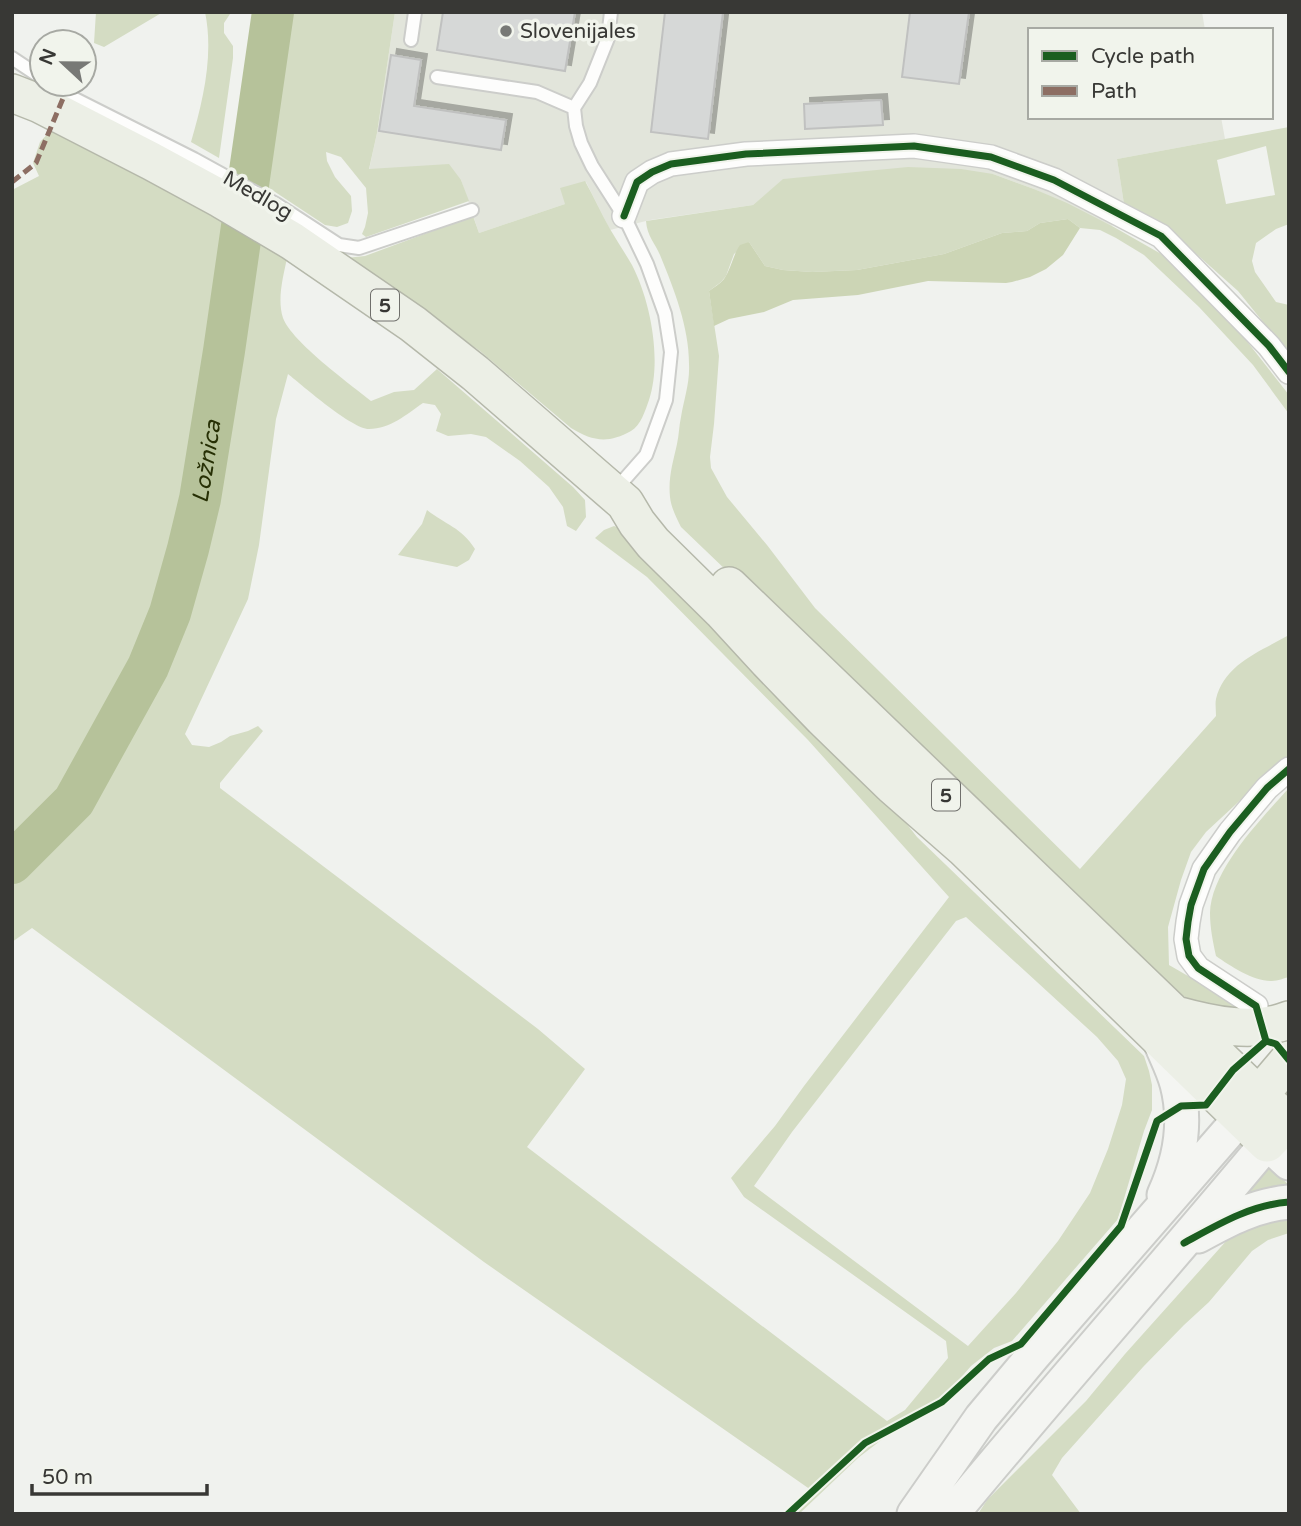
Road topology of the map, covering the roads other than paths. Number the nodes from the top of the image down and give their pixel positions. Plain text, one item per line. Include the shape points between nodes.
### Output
1 (415, 12) edge
2 (611, 12) edge
3 (411, 40) dead end
4 (12, 58) edge
5 (28, 69) edge
6 (437, 78) dead end
7 (12, 93) edge
8 (73, 98) edge
9 (574, 108) junction
10 (472, 210) dead end
11 (624, 216) junction
12 (1289, 372) edge
13 (619, 498) junction
14 (1289, 769) edge
15 (1256, 1006) dead end
16 (1289, 1020) edge
17 (1167, 1026) junction
18 (1289, 1060) edge
19 (1250, 1106) junction
20 (1284, 1134) edge
21 (1289, 1202) edge
22 (1154, 1216) junction
23 (1184, 1244) junction
24 (914, 1514) edge
25 (952, 1514) edge

1 - 3 lane
2 - 9 lane via 608,38
4 - 5 lane
6 - 9 lane via 537,92
7 - 13 main road, 5 via 151,161 292,241 475,373
8 - 10 lane, Medlog via 276,204 339,245 359,248
9 - 11 lane via 581,143
11 - 12 street via 637,183 671,164 746,154 914,146 991,158 1054,180 1161,236 1269,345
11 - 13 lane via 665,313 671,352 666,400 646,454
13 - 17 main road, 5 via 666,526
14 - 15 street via 1267,788 1204,869 1188,922 1189,956 1198,968
16 - 17 main road via 1261,1026
17 - 19 main road, 5
17 - 22 main road via 1182,1129 1170,1181
18 - 19 main road
19 - 20 main road
19 - 22 main road
20 - 23 main road
21 - 23 main road via 1240,1214
22 - 24 main road via 981,1418
23 - 25 main road

